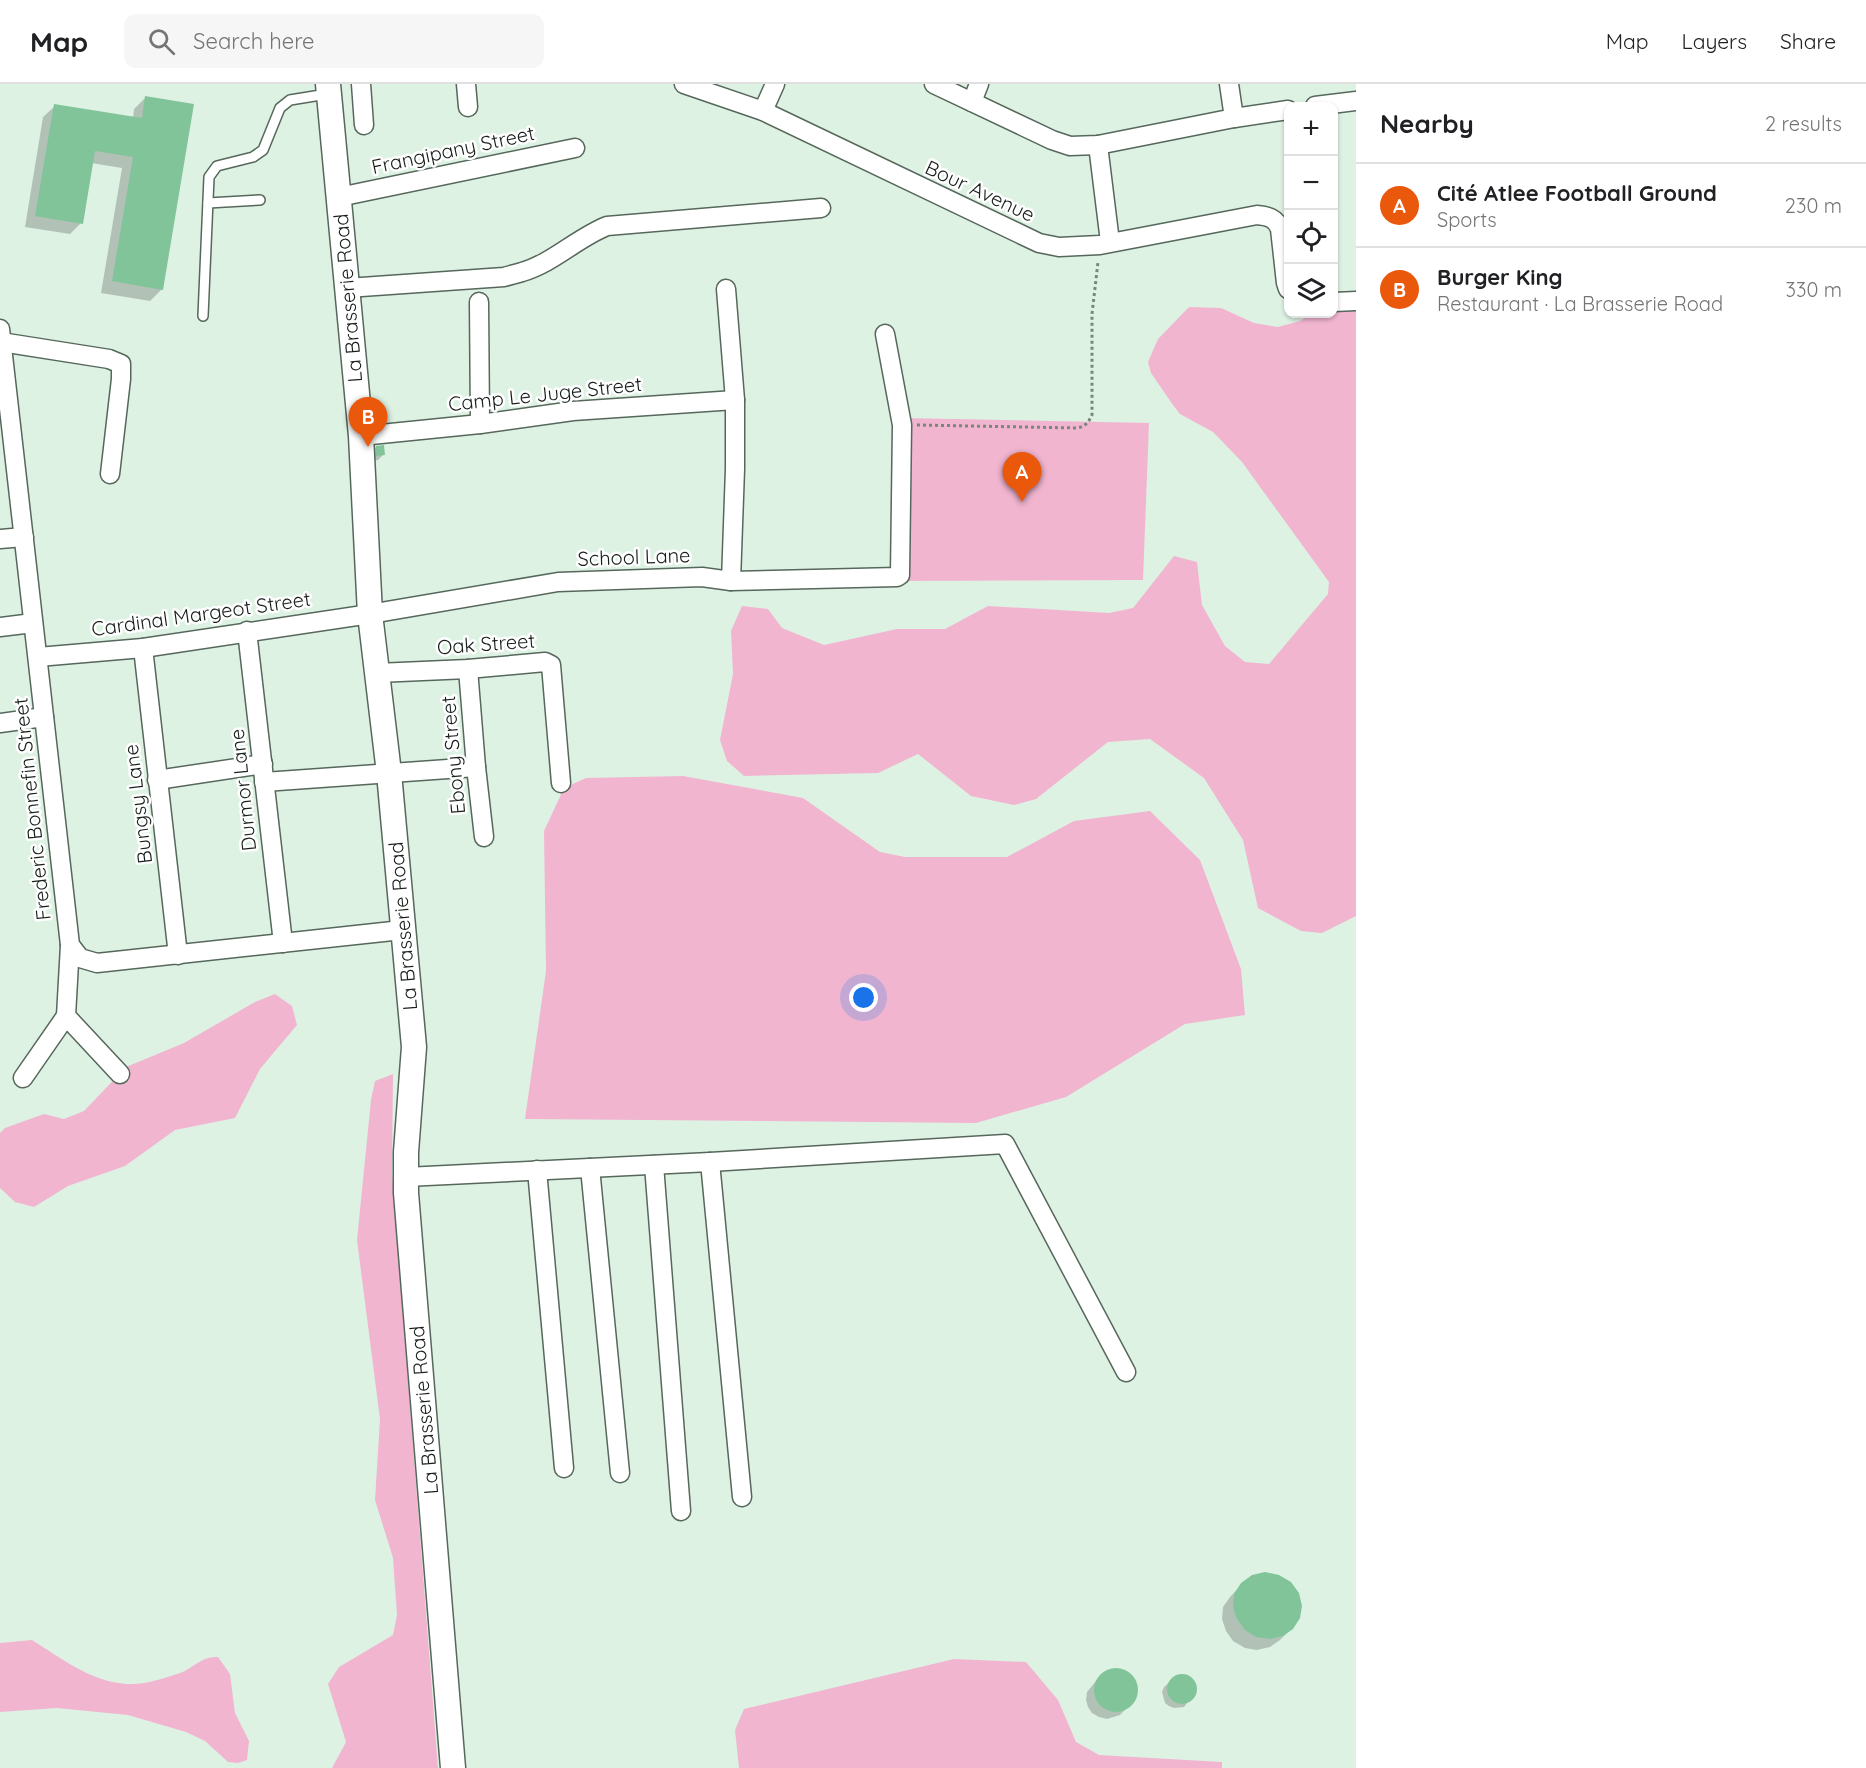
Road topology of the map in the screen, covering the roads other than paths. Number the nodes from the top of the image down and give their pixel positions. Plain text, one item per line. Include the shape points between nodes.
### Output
1 (361, 84) edge
2 (466, 84) edge
3 (684, 84) edge
4 (775, 84) edge
5 (934, 84) edge
6 (979, 84) edge
7 (1229, 84) edge
8 (329, 89) edge
9 (1356, 101) edge
10 (972, 102) junction
11 (1338, 103) edge
12 (468, 107) dead end
13 (763, 111) junction
14 (1284, 111) edge
15 (1234, 118) junction
16 (364, 125) dead end
17 (1098, 145) junction
18 (575, 148) dead end
19 (339, 197) junction
20 (260, 200) dead end
21 (208, 203) junction
22 (821, 208) dead end
23 (1105, 244) junction
24 (1284, 265) edge
25 (347, 288) junction
26 (726, 289) dead end
27 (1356, 301) edge
28 (479, 302) dead end
29 (1338, 302) edge
30 (203, 315) dead end
31 (885, 334) dead end
32 (1, 335) edge
33 (735, 400) junction
34 (480, 424) junction
35 (361, 436) junction
36 (110, 474) dead end
37 (18, 488) junction
38 (0, 490) edge
39 (24, 537) junction
40 (0, 539) edge
41 (731, 581) junction
42 (370, 614) junction
43 (33, 623) junction
44 (0, 627) edge
45 (247, 631) junction
46 (143, 648) junction
47 (38, 657) junction
48 (468, 669) junction
49 (377, 674) junction
50 (44, 717) junction
51 (0, 723) edge
52 (476, 767) junction
53 (263, 773) junction
54 (389, 773) junction
55 (157, 780) junction
56 (561, 783) dead end
57 (484, 837) dead end
58 (402, 930) junction
59 (283, 944) junction
60 (69, 945) junction
61 (178, 955) junction
62 (66, 1016) junction
63 (120, 1074) dead end
64 (23, 1078) dead end
65 (710, 1162) junction
66 (654, 1164) junction
67 (590, 1167) junction
68 (537, 1170) junction
69 (406, 1177) junction
70 (1126, 1372) dead end
71 (564, 1468) dead end
72 (620, 1473) dead end
73 (742, 1497) dead end
74 (681, 1512) dead end
75 (453, 1768) edge

1 - 16 street
2 - 12 street
3 - 13 street, Bour Avenue
4 - 13 street
5 - 10 street
6 - 10 street
7 - 15 street
8 - 19 main road, La Brasserie Road
8 - 21 lane via 290,100 280,108 263,150 253,157 217,166 209,177
9 - 11 street
10 - 17 street via 1052,140 1070,146
13 - 23 street, Bour Avenue via 1039,243 1059,247
14 - 15 street
15 - 17 street
17 - 23 street
18 - 19 street, Frangipany Street
19 - 25 main road, La Brasserie Road
20 - 21 lane
21 - 30 lane
22 - 25 street via 607,226 524,272 504,277
23 - 24 street, Bour Avenue via 1266,215 1278,223
25 - 35 main road, La Brasserie Road
26 - 33 street
27 - 29 street
28 - 34 street
31 - 41 street, School Lane via 902,425 900,575
32 - 36 street via 121,364
32 - 37 street, Frederic Bonnefin Street
33 - 34 street, Camp Le Juge Street via 573,411
33 - 41 street
34 - 35 street, Camp Le Juge Street
35 - 42 main road, La Brasserie Road
37 - 38 street
37 - 39 street, Frederic Bonnefin Street
39 - 40 street
39 - 43 street, Frederic Bonnefin Street
41 - 42 street, School Lane via 702,577 558,582
42 - 45 street, Cardinal Margeot Street
42 - 49 main road, La Brasserie Road
43 - 44 street
43 - 47 street, Frederic Bonnefin Street
45 - 46 street, Cardinal Margeot Street
45 - 53 street, Durmor Lane
46 - 47 street, Cardinal Margeot Street
46 - 55 street, Bungsy Lane
47 - 50 street, Frederic Bonnefin Street
48 - 49 street, Oak Street
48 - 52 street, Ebony Street
48 - 56 street, Oak Street via 545,662 551,665
49 - 54 main road, La Brasserie Road
50 - 51 street
50 - 60 street, Frederic Bonnefin Street
52 - 54 street
52 - 57 street, Ebony Street
53 - 54 street
53 - 55 street
53 - 59 street, Durmor Lane
54 - 58 main road, La Brasserie Road
55 - 61 street, Bungsy Lane
58 - 59 street
58 - 69 main road, La Brasserie Road via 414,1047
59 - 61 street
60 - 61 street via 80,958 97,963
60 - 62 street, Frederic Bonnefin Street
62 - 63 street
62 - 64 street
65 - 66 street
65 - 70 street via 1005,1144
65 - 73 street
66 - 67 street
66 - 74 street
67 - 68 street
67 - 72 street
68 - 69 street
68 - 71 street
69 - 75 main road, La Brasserie Road

